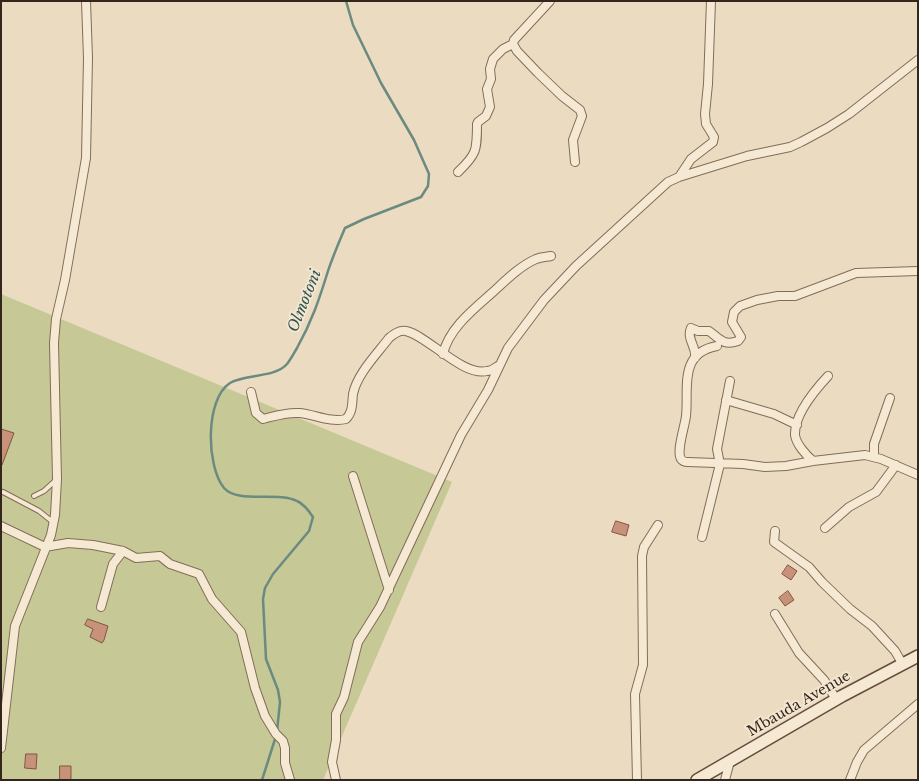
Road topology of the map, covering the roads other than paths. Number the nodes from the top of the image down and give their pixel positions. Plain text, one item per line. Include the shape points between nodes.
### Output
1 (86, 1) edge
2 (550, 1) edge
3 (711, 1) edge
4 (513, 44) junction
5 (918, 60) edge
6 (575, 162) dead end
7 (458, 172) dead end
8 (679, 177) junction
9 (551, 256) dead end
10 (918, 271) edge
11 (717, 346) dead end
12 (443, 354) junction
13 (695, 358) junction
14 (498, 366) junction
15 (828, 376) dead end
16 (730, 380) dead end
17 (251, 392) dead end
18 (890, 398) dead end
19 (726, 400) junction
20 (796, 425) junction
21 (874, 456) junction
22 (813, 461) junction
23 (720, 464) junction
24 (896, 465) junction
25 (918, 475) edge
26 (352, 476) dead end
27 (57, 479) junction
28 (3, 492) dead end
29 (34, 496) dead end
30 (54, 522) junction
31 (1, 526) edge
32 (658, 526) dead end
33 (826, 528) dead end
34 (775, 531) dead end
35 (702, 538) dead end
36 (45, 547) junction
37 (123, 551) junction
38 (389, 590) junction
39 (101, 608) dead end
40 (775, 614) dead end
41 (918, 656) edge
42 (902, 663) junction
43 (836, 699) junction
44 (918, 704) edge
45 (1, 748) edge
46 (730, 762) junction
47 (290, 780) edge
48 (336, 780) edge
49 (637, 780) edge
50 (697, 780) edge
51 (725, 780) edge
52 (850, 780) edge

1 - 27 street via 86,158 54,343
2 - 4 street
3 - 8 street via 705,114 706,124 714,137 713,142 691,159
4 - 6 street via 538,73 580,110 582,116 573,140
4 - 7 street via 493,59 487,89 490,107 477,124 476,151
5 - 8 street via 849,114 801,142
8 - 14 street via 668,182 576,266 515,337
9 - 12 street via 523,266 477,305 448,341
10 - 13 street via 856,273 795,296 759,299 740,306 732,319 741,337 738,341 727,344 709,331 690,328
11 - 13 street via 708,348
12 - 14 street via 481,372
12 - 17 street via 414,334 402,331 394,334 361,374 350,413 342,420 292,412 263,419 256,413
13 - 23 street via 686,377 681,458 688,462
14 - 38 street
15 - 20 street via 808,400
16 - 19 street
18 - 21 street via 875,441
19 - 20 street via 774,414
19 - 23 street via 717,448
20 - 22 street via 796,437
21 - 22 street
21 - 24 street
22 - 23 street via 765,467
23 - 35 street
24 - 25 street
24 - 33 street via 876,492 849,507
26 - 38 street
27 - 29 lane
27 - 30 street
28 - 30 lane
30 - 36 street
31 - 36 street
32 - 49 street via 642,556 643,666 635,694
34 - 42 street via 774,542 809,567 850,609 872,626
36 - 37 street via 68,543 93,544
36 - 45 street via 15,626
37 - 39 street via 113,564
37 - 47 street via 136,558 160,556 170,564 198,574 212,599 239,629 265,716 283,741
38 - 48 street via 358,642 344,697 336,714 332,762
40 - 43 street via 799,653 824,680
41 - 42 street, Mbauda Avenue
42 - 43 street, Mbauda Avenue
43 - 46 street, Mbauda Avenue
44 - 52 street via 864,750
46 - 50 street, Mbauda Avenue
46 - 51 street

